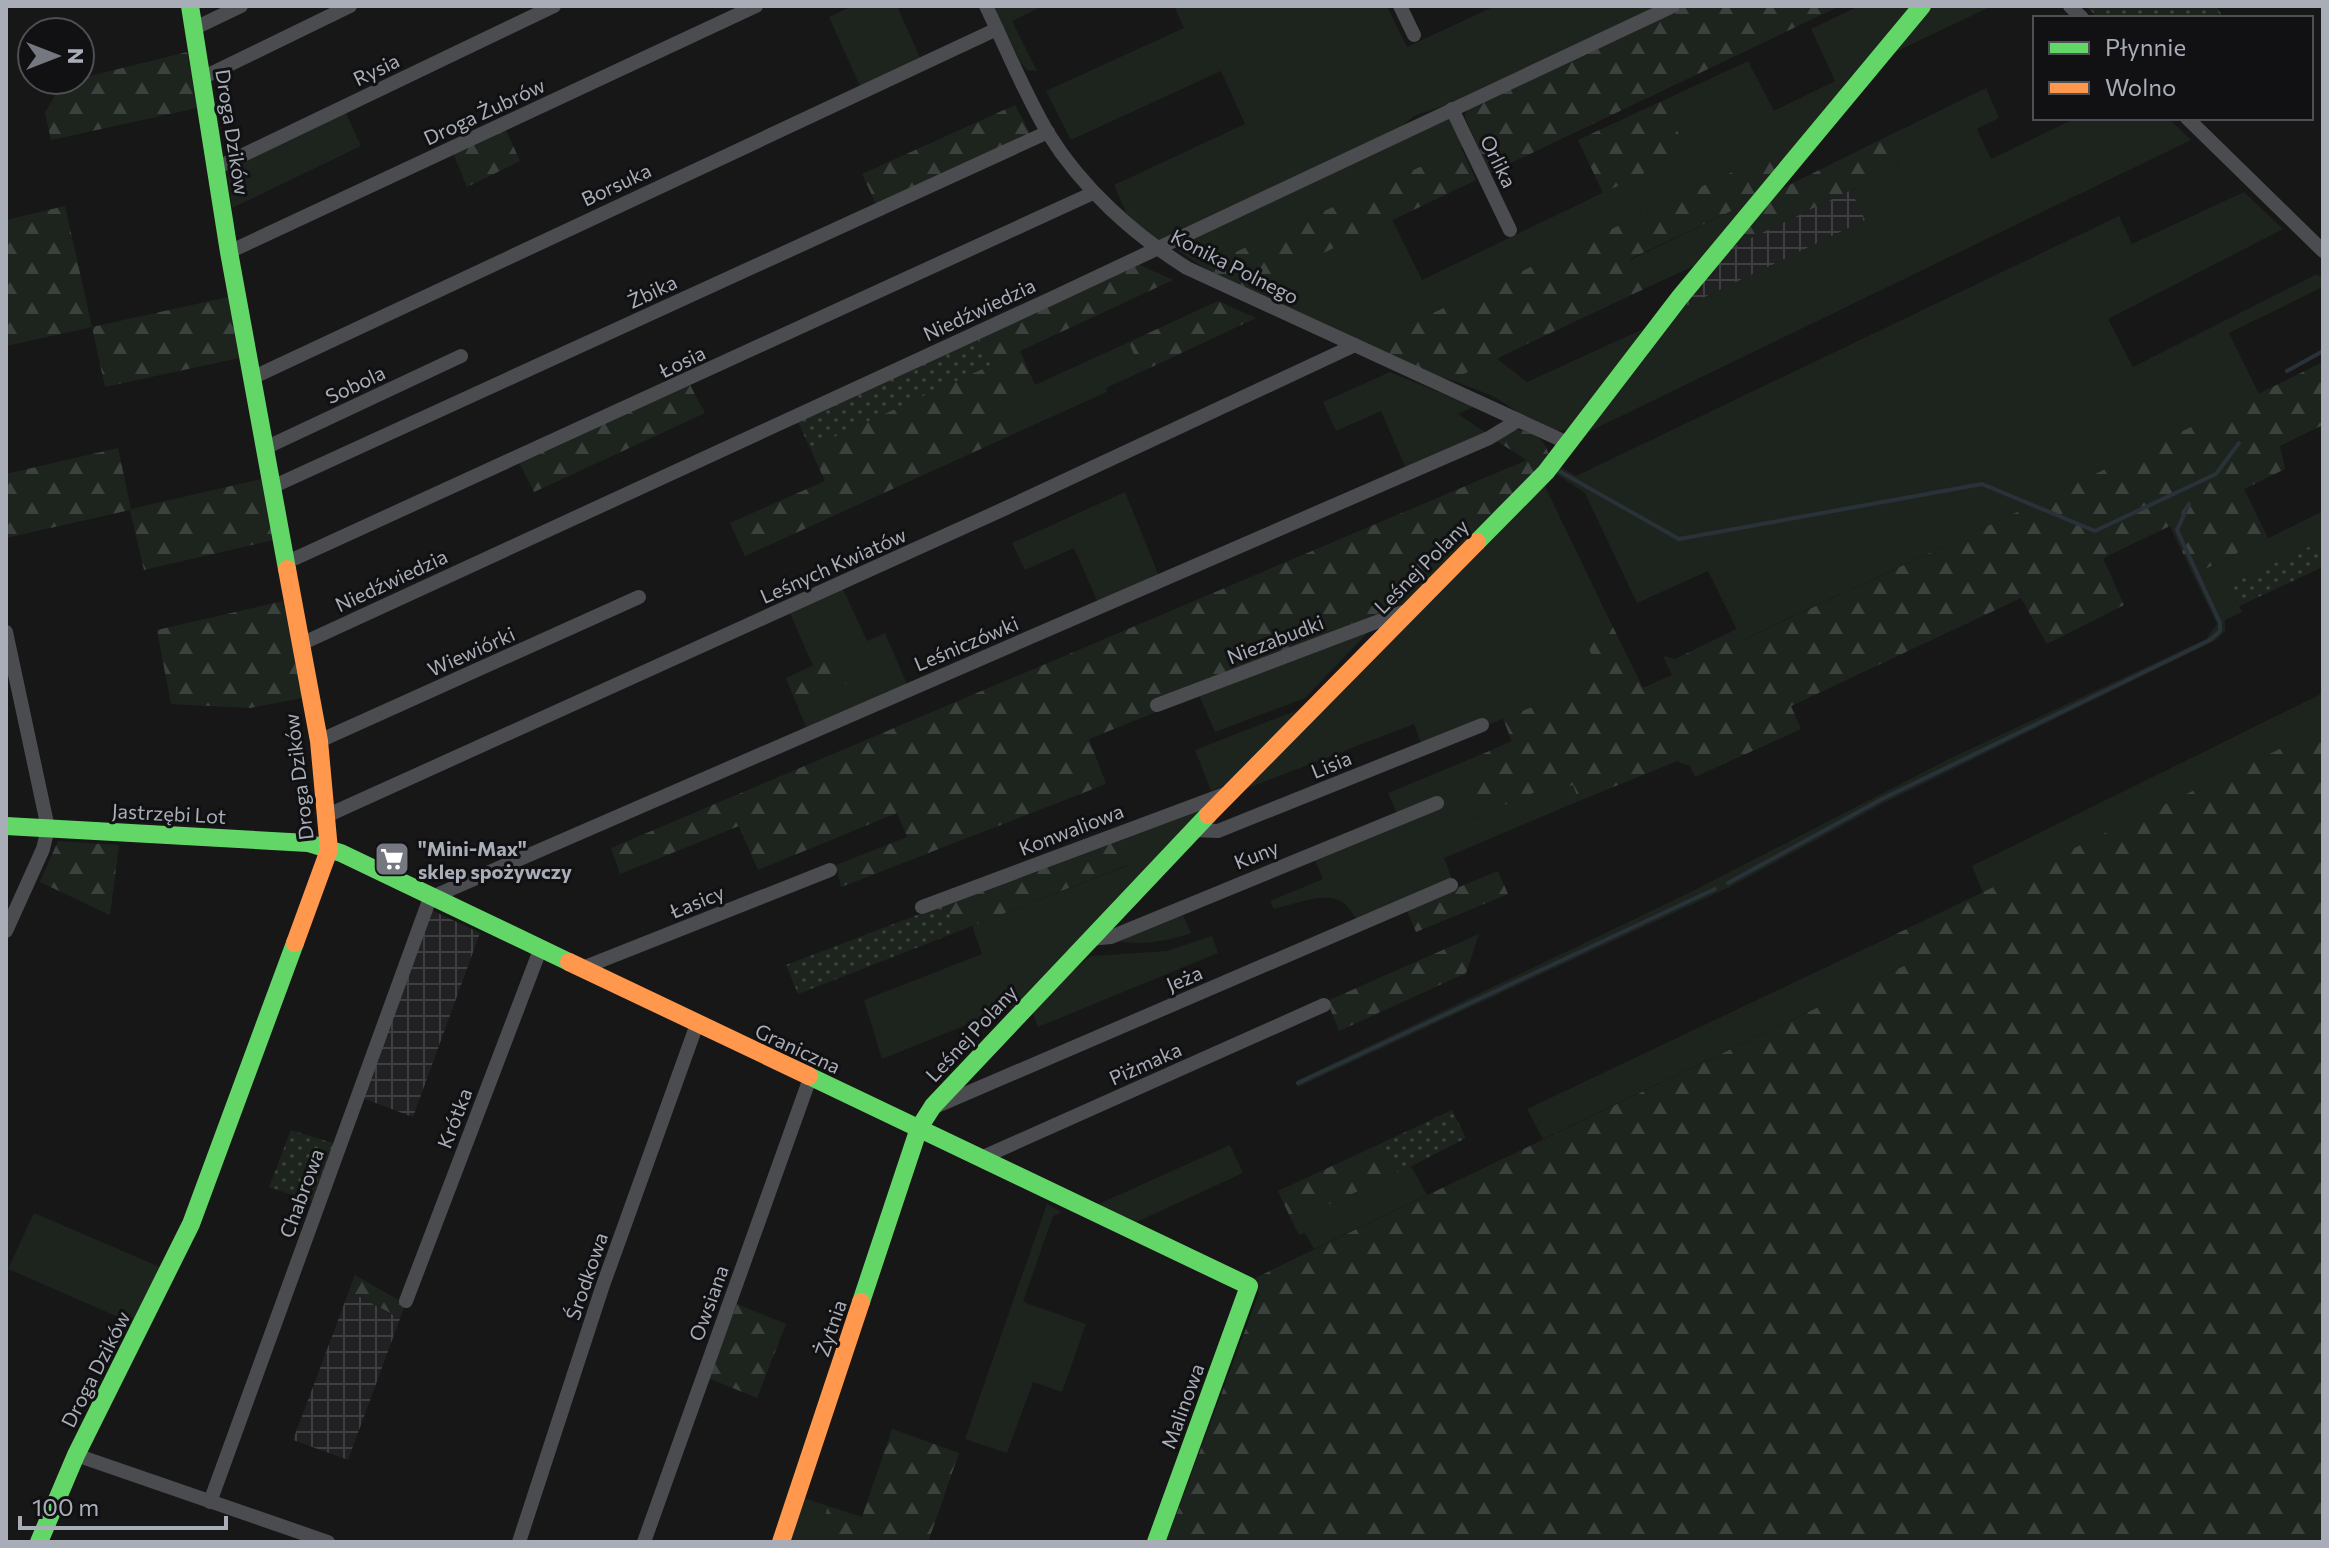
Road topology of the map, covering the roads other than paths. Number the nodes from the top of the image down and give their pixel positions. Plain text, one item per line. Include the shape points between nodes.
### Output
1 (190, 6) edge
2 (241, 6) edge
3 (350, 6) edge
4 (554, 6) edge
5 (756, 6) edge
6 (986, 6) edge
7 (1400, 6) edge
8 (1673, 6) edge
9 (1922, 6) edge
10 (193, 29) junction
11 (997, 29) junction
12 (1414, 35) dead end
13 (202, 78) junction
14 (1452, 109) junction
15 (2189, 120) edge
16 (1048, 132) junction
17 (216, 168) junction
18 (1093, 193) junction
19 (1510, 230) dead end
20 (1155, 248) junction
21 (2323, 251) edge
22 (229, 252) junction
23 (1355, 345) junction
24 (461, 356) dead end
25 (252, 378) junction
26 (1517, 421) junction
27 (1570, 444) junction
28 (265, 448) junction
29 (272, 487) junction
30 (286, 559) junction
31 (639, 597) dead end
32 (1408, 609) junction
33 (6, 632) edge
34 (301, 644) junction
35 (1157, 705) dead end
36 (1482, 725) dead end
37 (319, 741) junction
38 (1234, 791) junction
39 (1437, 803) dead end
40 (326, 816) junction
41 (6, 826) edge
42 (48, 828) junction
43 (1193, 830) junction
44 (329, 850) junction
45 (830, 870) dead end
46 (1451, 885) dead end
47 (430, 898) junction
48 (922, 907) dead end
49 (6, 931) edge
50 (1089, 939) junction
51 (540, 950) junction
52 (580, 969) junction
53 (1324, 1005) dead end
54 (697, 1024) junction
55 (810, 1078) junction
56 (933, 1106) junction
57 (919, 1128) junction
58 (981, 1158) junction
59 (1249, 1286) joint
60 (406, 1301) dead end
61 (76, 1455) junction
62 (210, 1502) junction
63 (39, 1542) edge
64 (328, 1542) edge
65 (519, 1542) edge
66 (644, 1542) edge
67 (781, 1542) edge
68 (1156, 1542) edge

1 - 10 street, Droga Dzików
2 - 10 street
3 - 13 street
4 - 17 street, Rysia
5 - 22 street, Droga Żubrów
6 - 11 street, Konika Polnego
7 - 12 street
8 - 14 street, Niedźwiedzia
9 - 27 street, Leśnej Polany via 1671,308
10 - 13 street, Droga Dzików
11 - 16 street, Konika Polnego
11 - 25 street, Borsuka
13 - 17 street, Droga Dzików
14 - 19 street, Orlika
14 - 20 street, Niedźwiedzia
15 - 21 street
16 - 18 street, Konika Polnego
16 - 29 street, Żbika
17 - 22 street, Droga Dzików
18 - 20 street, Konika Polnego
18 - 30 street, Łosia via 416,505
20 - 23 street, Konika Polnego via 1187,268
20 - 34 street, Niedźwiedzia
22 - 25 street, Droga Dzików
23 - 26 street, Konika Polnego
23 - 40 street, Leśnych Kwiatów
24 - 28 street, Sobola
25 - 28 street, Droga Dzików
26 - 27 street, Konika Polnego
26 - 47 street, Leśniczówki via 1475,444
27 - 32 street, Leśnej Polany
28 - 29 street, Droga Dzików
29 - 30 street, Droga Dzików
30 - 34 street, Droga Dzików
31 - 37 street, Wiewiórki
32 - 35 street, Niezabudki
32 - 38 street, Leśnej Polany
33 - 42 street
34 - 37 street, Droga Dzików
36 - 43 street, Lisia via 1218,831
37 - 40 street, Droga Dzików
38 - 43 street, Leśnej Polany
38 - 48 street, Konwaliowa
39 - 50 street, Kuny via 1111,937
40 - 44 street, Droga Dzików
41 - 42 street, Jastrzębi Lot
42 - 44 street, Jastrzębi Lot via 308,843
42 - 49 street
43 - 50 street, Leśnej Polany
44 - 47 street, Graniczna
44 - 61 street, Droga Dzików via 191,1224
45 - 52 street, Łasicy
46 - 56 street, Jeża
47 - 51 street, Graniczna
47 - 62 street, Chabrowa
50 - 56 street, Leśnej Polany
51 - 52 street, Graniczna
51 - 60 street, Krótka
52 - 54 street, Graniczna
53 - 58 street, Piżmaka
54 - 55 street, Graniczna
54 - 65 street, Środkowa via 602,1288
55 - 57 street, Graniczna
55 - 66 street, Owsiana
56 - 57 street, Leśnej Polany
57 - 58 street, Graniczna
57 - 67 street, Żytnia
58 - 59 street, Graniczna
59 - 68 street, Malinowa
61 - 62 street
61 - 63 street, Droga Dzików
62 - 64 street

